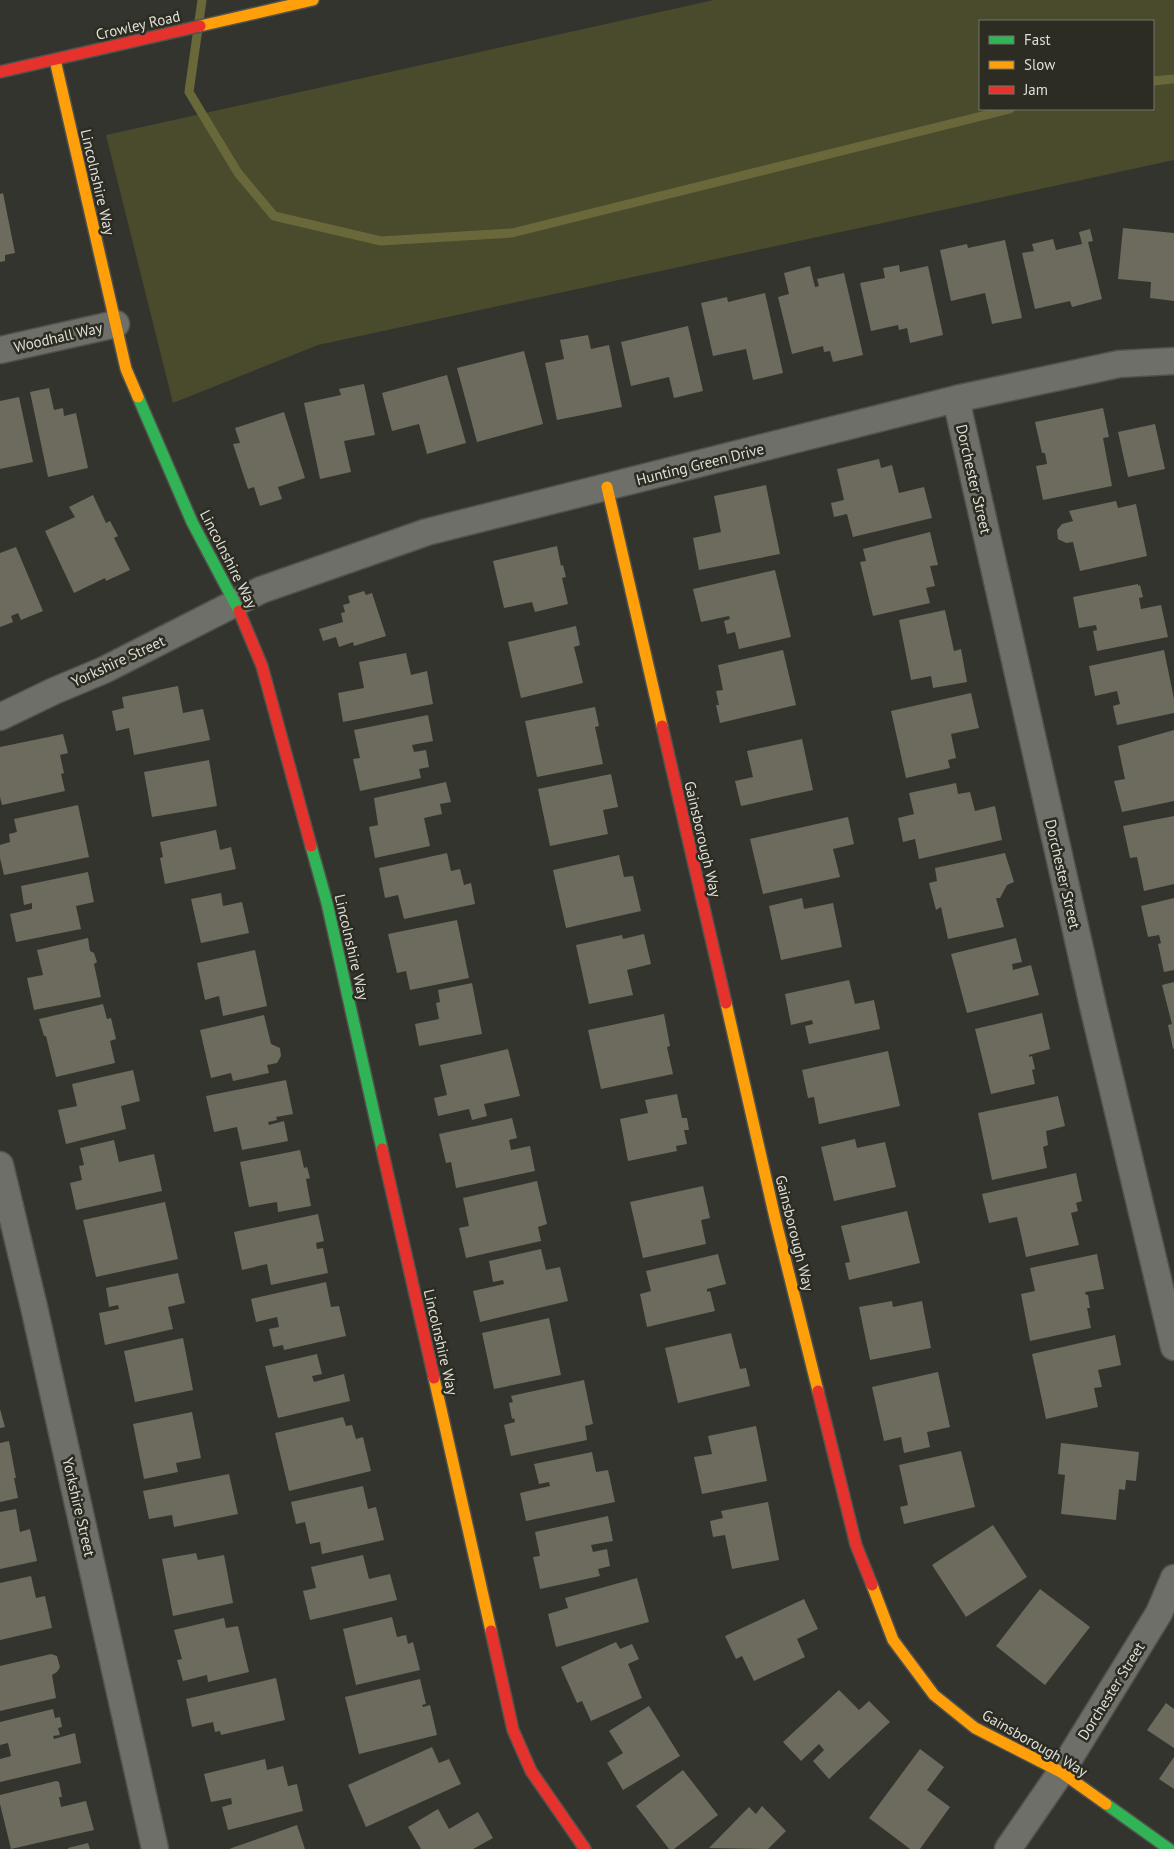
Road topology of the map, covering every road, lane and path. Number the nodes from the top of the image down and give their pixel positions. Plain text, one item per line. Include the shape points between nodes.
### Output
1 (313, 0) edge
2 (54, 60) junction
3 (0, 72) edge
4 (116, 324) junction
5 (0, 350) edge
6 (1174, 361) edge
7 (956, 400) junction
8 (606, 487) junction
9 (236, 604) junction
10 (0, 717) edge
11 (0, 1166) edge
12 (1174, 1347) edge
13 (1174, 1578) edge
14 (1061, 1772) junction
15 (155, 1849) edge
16 (585, 1849) edge
17 (1008, 1849) edge
18 (1169, 1849) edge

1 - 2 street, Crowley Road
2 - 3 street, Crowley Road
2 - 4 street, Lincolnshire Way
4 - 5 street, Woodhall Way
4 - 9 street, Lincolnshire Way via 126,369 192,522
6 - 7 street, Hunting Green Drive via 1119,364
7 - 8 street, Hunting Green Drive
7 - 12 street, Dorchester Street
8 - 9 street, Hunting Green Drive via 427,532 262,590
8 - 14 street, Gainsborough Way via 775,1218 856,1545 892,1640 934,1695 975,1728
9 - 10 street, Yorkshire Street via 104,670
9 - 16 street, Lincolnshire Way via 262,666 327,903 513,1730 530,1771
11 - 15 street, Yorkshire Street
13 - 14 street, Dorchester Street via 1159,1613
14 - 17 street, Dorchester Street
14 - 18 street, Gainsborough Way

